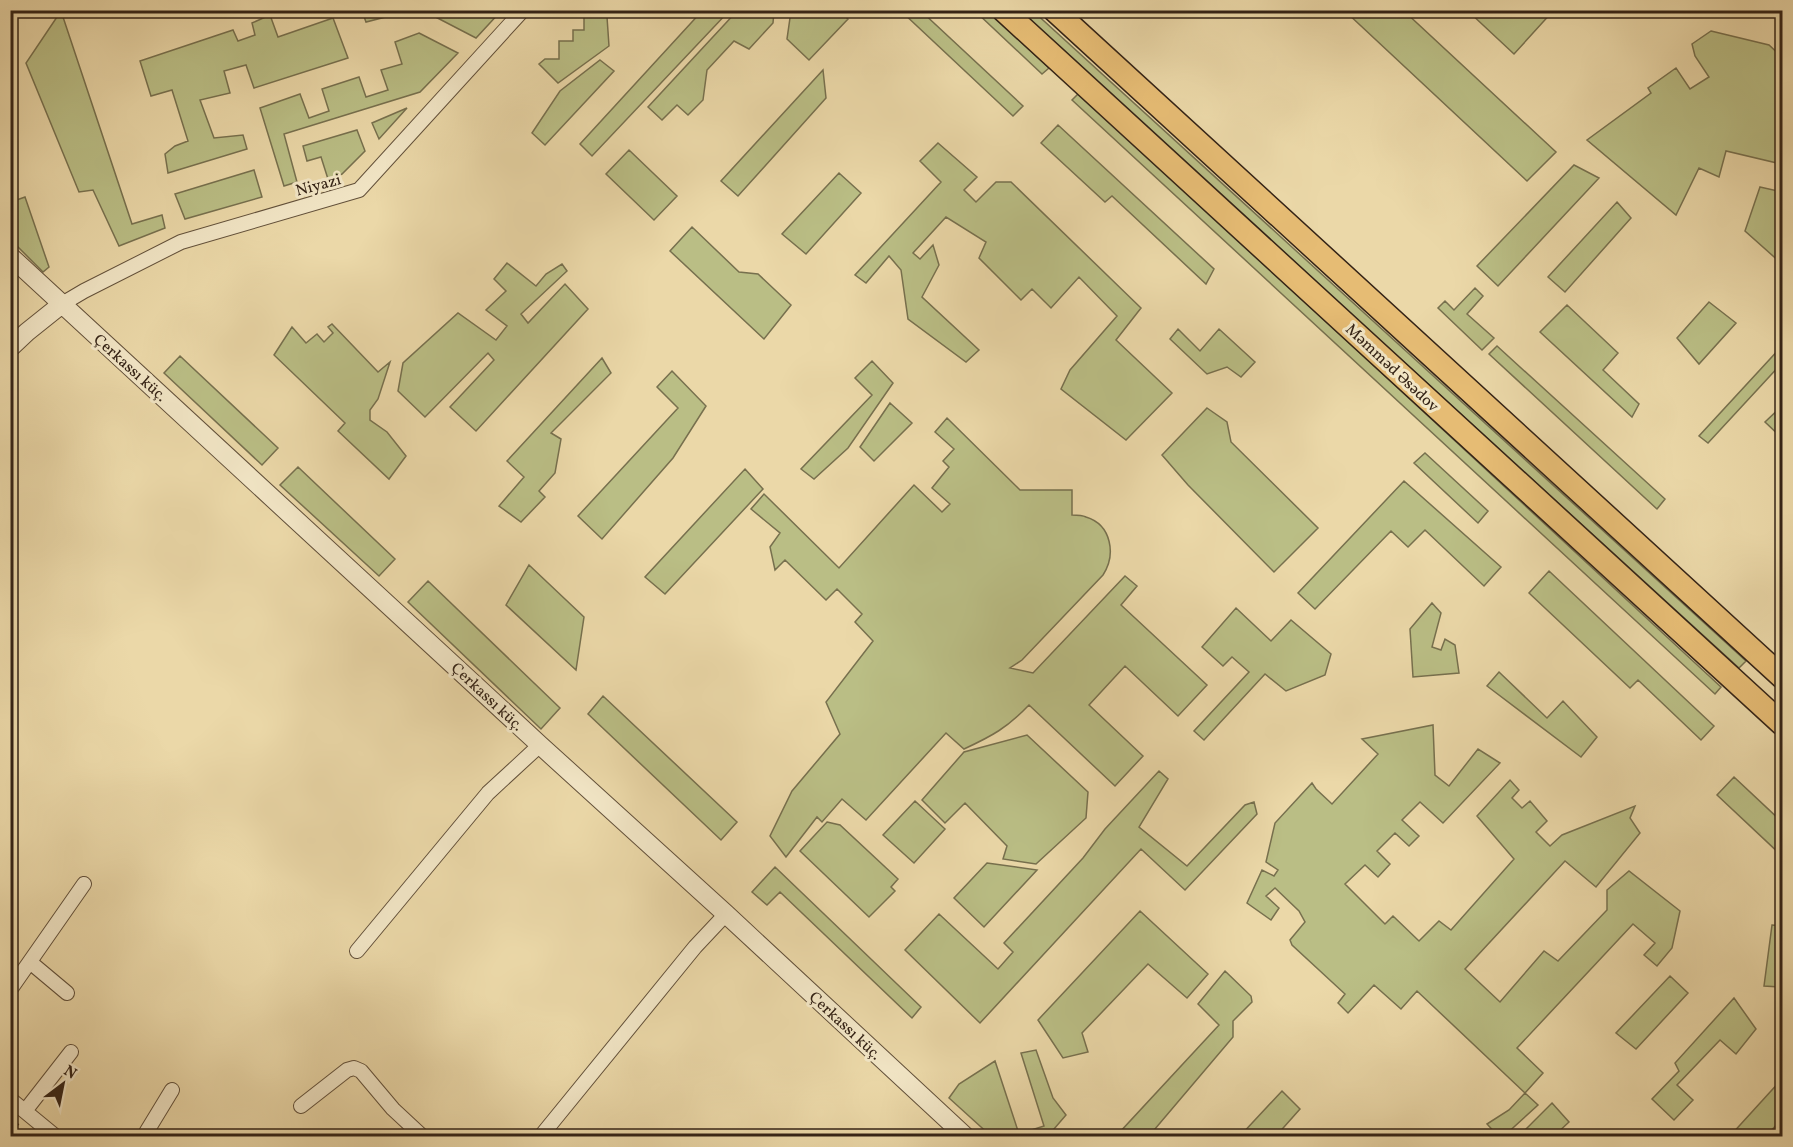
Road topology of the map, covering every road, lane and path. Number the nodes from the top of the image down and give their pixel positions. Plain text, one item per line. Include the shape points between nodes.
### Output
1 (523, 10) edge
2 (1004, 10) edge
3 (1054, 10) edge
4 (10, 256) edge
5 (62, 304) junction
6 (10, 348) edge
7 (1782, 677) edge
8 (1782, 724) edge
9 (540, 744) junction
10 (84, 884) dead end
11 (726, 914) junction
12 (357, 951) dead end
13 (30, 962) junction
14 (10, 990) edge
15 (67, 993) dead end
16 (71, 1052) dead end
17 (172, 1090) dead end
18 (10, 1099) edge
19 (301, 1106) dead end
20 (25, 1111) junction
21 (55, 1137) edge
22 (144, 1137) edge
23 (422, 1137) edge
24 (541, 1137) edge
25 (965, 1137) edge

1 - 5 street, Niyazi via 359,190 182,242
2 - 8 main road, Məmməd Əsədov
3 - 7 main road, Məmməd Əsədov
4 - 5 street, Çerkassı küç.
5 - 6 street
5 - 9 street, Çerkassı küç.
9 - 11 street, Çerkassı küç.
9 - 12 street via 488,793
10 - 13 street
11 - 24 street
11 - 25 street, Çerkassı küç.
13 - 14 street
13 - 15 street
16 - 20 street
17 - 22 street
18 - 20 street
19 - 23 street via 354,1068
20 - 21 street

